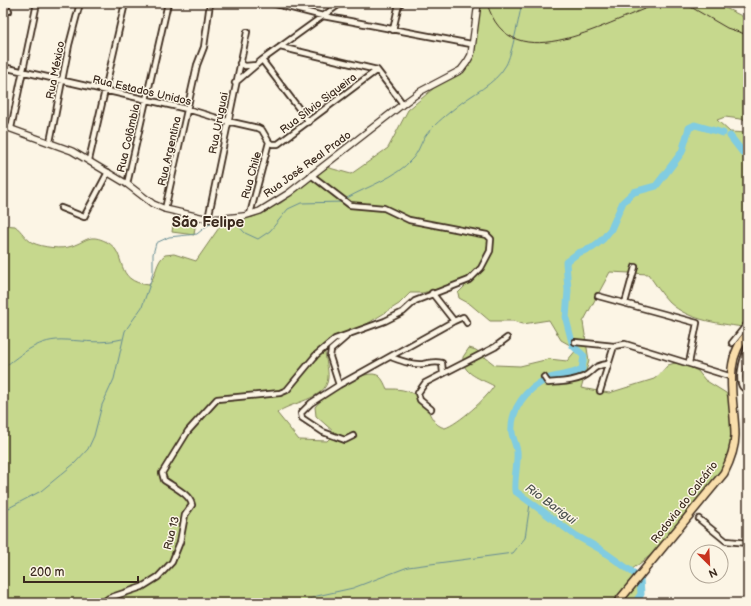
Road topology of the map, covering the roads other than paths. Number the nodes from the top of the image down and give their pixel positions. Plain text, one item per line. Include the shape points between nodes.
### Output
1 (37, 3) edge
2 (80, 3) edge
3 (125, 3) edge
4 (168, 3) edge
5 (210, 3) edge
6 (272, 3) edge
7 (299, 3) edge
8 (341, 3) edge
9 (401, 3) edge
10 (478, 3) edge
11 (298, 9) junction
12 (3, 10) edge
13 (9, 11) dead end
14 (323, 16) junction
15 (393, 30) junction
16 (247, 32) dead end
17 (471, 44) junction
18 (280, 47) junction
19 (262, 60) junction
20 (240, 62) junction
21 (256, 65) junction
22 (3, 67) edge
23 (377, 70) junction
24 (22, 72) junction
25 (63, 81) junction
26 (235, 83) junction
27 (106, 91) junction
28 (146, 100) junction
29 (404, 104) junction
30 (187, 109) junction
31 (227, 121) junction
32 (309, 122) junction
33 (3, 126) edge
34 (11, 128) junction
35 (50, 142) junction
36 (269, 142) junction
37 (89, 160) junction
38 (108, 172) junction
39 (312, 175) junction
40 (127, 184) junction
41 (61, 208) dead end
42 (164, 209) junction
43 (250, 214) junction
44 (208, 219) junction
45 (634, 267) dead end
46 (432, 293) junction
47 (598, 296) dead end
48 (625, 303) junction
49 (454, 321) junction
50 (468, 323) dead end
51 (748, 323) edge
52 (349, 334) junction
53 (748, 334) edge
54 (507, 338) dead end
55 (575, 342) dead end
56 (732, 342) dead end
57 (614, 346) junction
58 (748, 347) edge
59 (391, 357) junction
60 (689, 363) junction
61 (608, 364) junction
62 (443, 373) junction
63 (544, 377) dead end
64 (732, 377) junction
65 (339, 385) junction
66 (748, 390) edge
67 (600, 391) dead end
68 (431, 409) dead end
69 (353, 436) dead end
70 (699, 519) dead end
71 (748, 543) edge
72 (102, 603) edge
73 (617, 603) edge

1 - 24 street
2 - 25 street, Rua México
3 - 27 street
4 - 28 street, Rua Colômbia
5 - 30 street, Rua Argentina via 204,47
6 - 11 street
7 - 11 street
8 - 14 street
9 - 15 street
10 - 17 street, Rua José Real Prado
11 - 14 street
12 - 13 street
14 - 15 street
14 - 18 street
15 - 17 street
16 - 20 street, Rua Uruguai
17 - 29 street, Rua José Real Prado via 470,55 461,70 421,91
18 - 19 street
18 - 23 street
19 - 21 street
19 - 32 street
20 - 21 street via 245,66
20 - 26 street, Rua Uruguai
21 - 26 street
22 - 24 street, Rua Estados Unidos
23 - 29 street
23 - 32 street, Rua Sílvio Siqueira
24 - 25 street, Rua Estados Unidos
24 - 34 street
25 - 27 street, Rua Estados Unidos
25 - 35 street, Rua México
26 - 31 street, Rua Uruguai
27 - 28 street, Rua Estados Unidos
27 - 37 street
28 - 30 street, Rua Estados Unidos
28 - 40 street, Rua Colômbia
29 - 39 street, Rua José Real Prado
30 - 31 street, Rua Estados Unidos
30 - 42 street, Rua Argentina
31 - 36 street, Rua Estados Unidos via 262,130
31 - 44 street, Rua Uruguai
32 - 36 street, Rua Sílvio Siqueira via 278,144
33 - 34 street, Rua José Real Prado
34 - 35 street, Rua José Real Prado
35 - 37 street, Rua José Real Prado
36 - 43 street, Rua Chile
37 - 38 street, Rua José Real Prado
38 - 40 street, Rua José Real Prado
38 - 41 street via 84,217
39 - 43 street, Rua José Real Prado via 289,193 260,211
39 - 46 street via 350,205 384,208 409,220 487,234 491,239 490,251 481,268 469,280 458,286
40 - 42 street, Rua José Real Prado via 153,204
42 - 44 street, Rua José Real Prado
43 - 44 street, Rua José Real Prado
45 - 48 street
46 - 49 street
46 - 52 street via 414,301 397,315
47 - 48 street
48 - 60 street via 697,323
49 - 50 street via 463,317
49 - 59 street
51 - 56 street
52 - 65 street via 331,350 330,357
52 - 72 street, Rua 13 via 335,339 316,355 287,390 217,399 188,430 162,473 164,480 190,499 192,505 185,515 180,542 172,562 158,577 142,587 109,598
53 - 64 main road, Rodovia do Calcário via 734,357
54 - 62 street via 495,347
55 - 57 street
57 - 60 street via 625,344
57 - 61 street
58 - 66 street via 741,370 741,385
59 - 62 street via 416,364 434,361 442,363
59 - 65 street
60 - 64 street
61 - 63 street via 592,369 585,376 568,382 548,383
61 - 67 street
62 - 68 street via 425,383 418,393 420,400
64 - 73 main road, Rodovia do Calcário via 735,436 734,449 726,468
65 - 69 street via 312,403 301,413 302,418 323,432 338,438 345,440
70 - 71 street via 726,541

